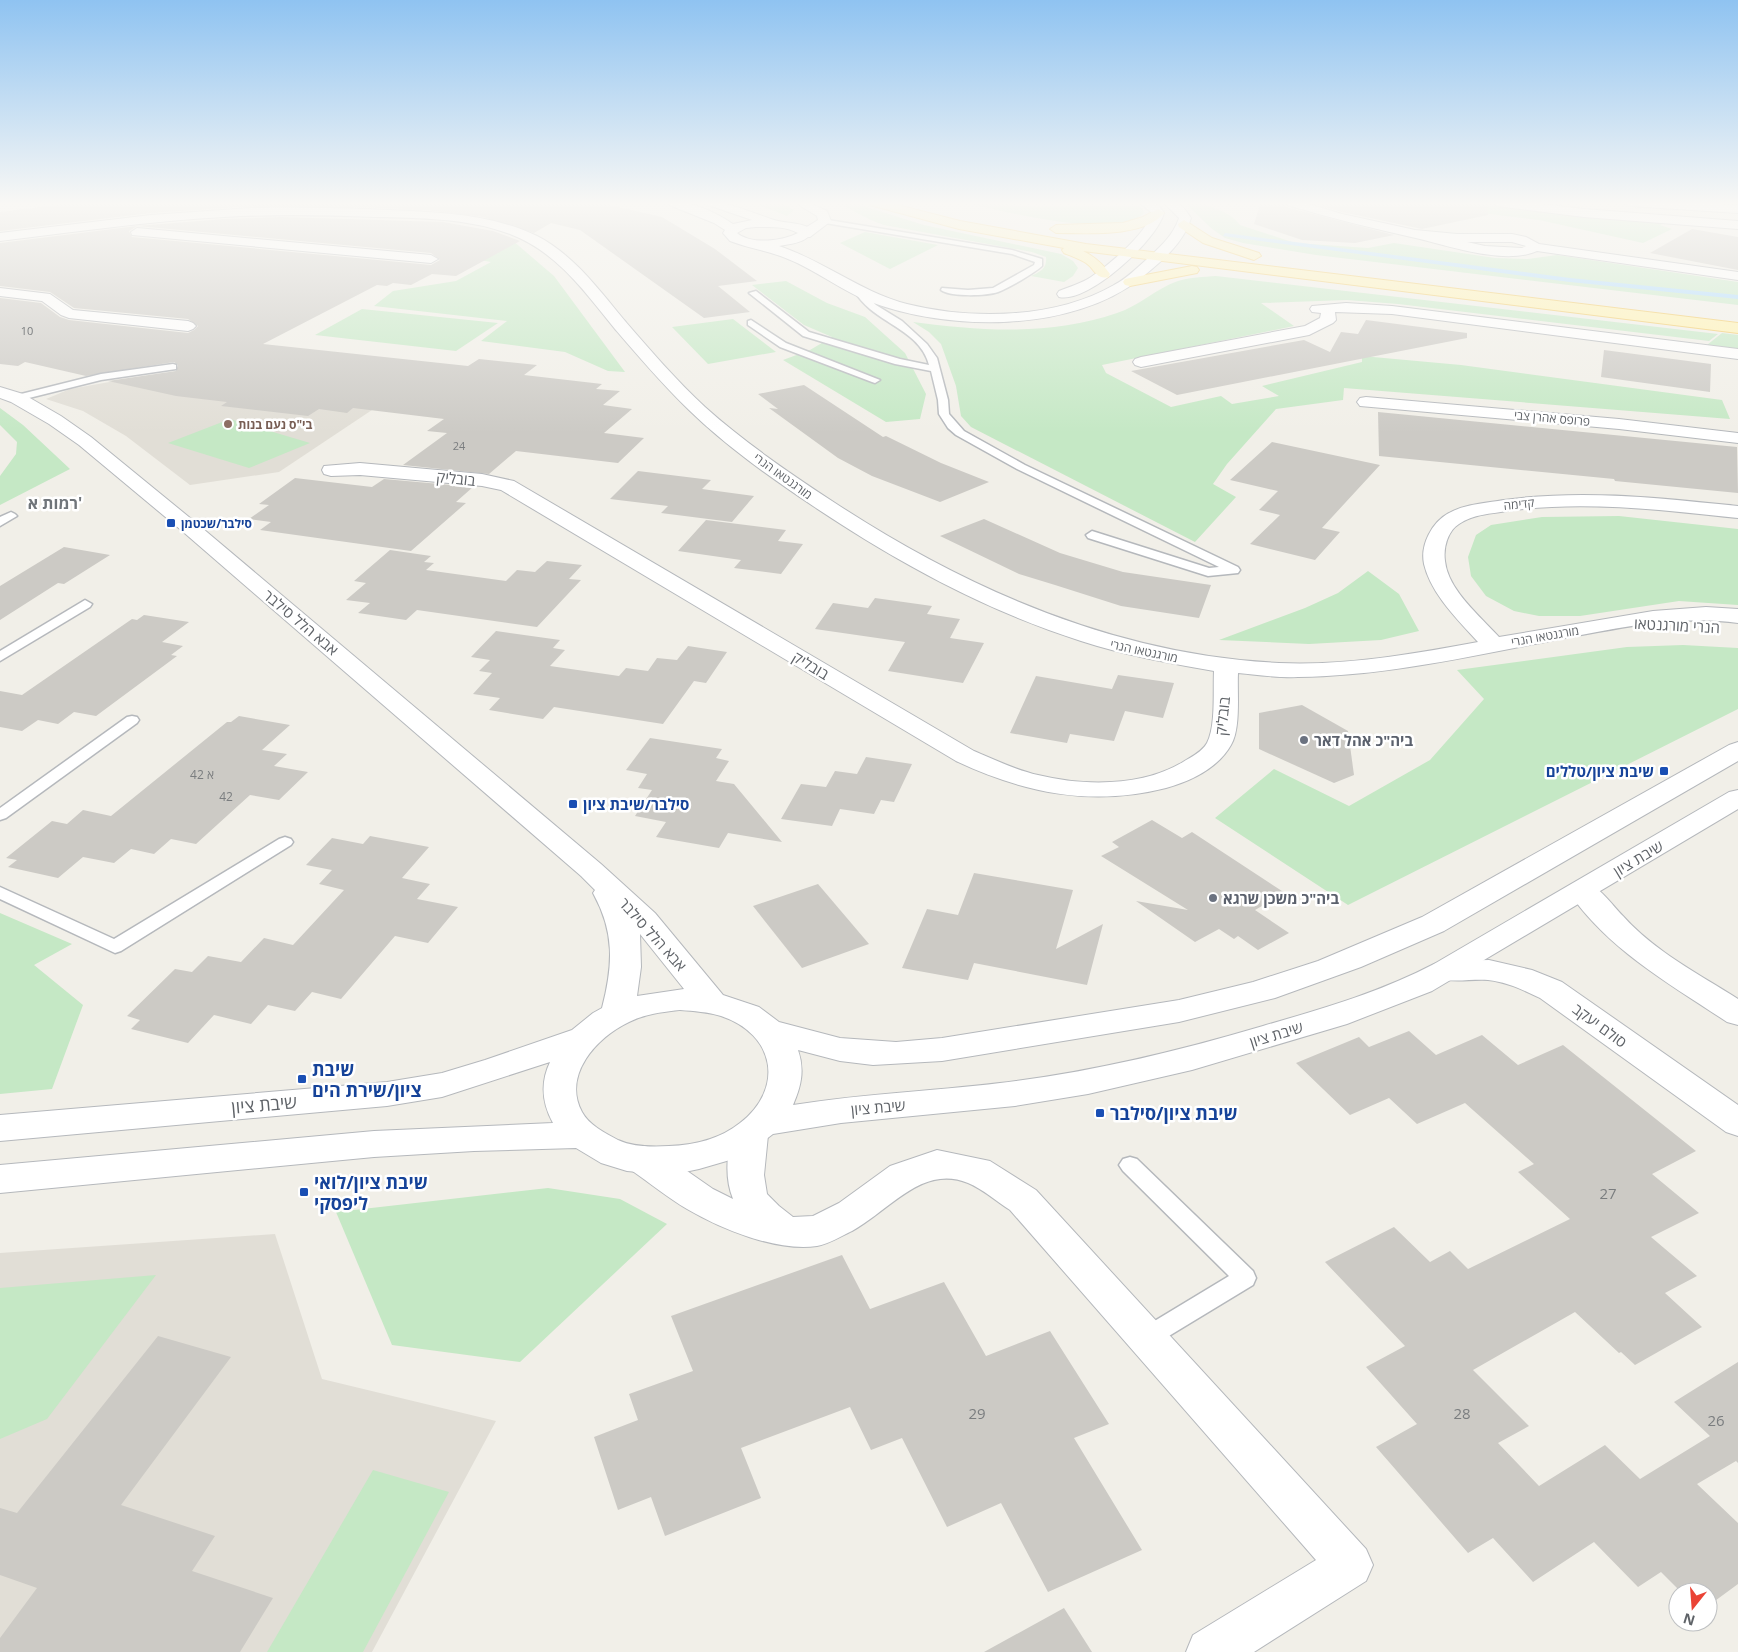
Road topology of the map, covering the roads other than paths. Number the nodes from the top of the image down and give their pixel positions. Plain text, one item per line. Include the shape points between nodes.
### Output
1 (582, 279) edge
2 (835, 279) edge
3 (1015, 279) edge
4 (1096, 279) edge
5 (1133, 279) edge
6 (1145, 279) edge
7 (1374, 279) edge
8 (1393, 279) edge
9 (1130, 282) junction
10 (861, 284) junction
11 (945, 290) dead end
12 (0, 292) edge
13 (753, 293) dead end
14 (1738, 321) edge
15 (751, 323) dead end
16 (188, 326) dead end
17 (1738, 328) edge
18 (788, 335) junction
19 (1738, 354) edge
20 (1141, 362) dead end
21 (173, 367) dead end
22 (935, 369) junction
23 (875, 380) dead end
24 (8, 395) edge
25 (1366, 402) dead end
26 (1738, 438) edge
27 (331, 470) dead end
28 (1738, 512) edge
29 (1092, 535) dead end
30 (85, 604) dead end
31 (1738, 616) edge
32 (1617, 622) junction
33 (1738, 630) edge
34 (1493, 645) junction
35 (0, 657) edge
36 (1226, 665) junction
37 (132, 720) dead end
38 (1738, 750) edge
39 (1738, 798) edge
40 (0, 815) edge
41 (285, 842) dead end
42 (591, 870) junction
43 (1583, 891) junction
44 (0, 892) edge
45 (1445, 972) junction
46 (712, 1002) junction
47 (617, 1014) junction
48 (1738, 1014) edge
49 (769, 1031) junction
50 (581, 1039) junction
51 (1738, 1123) edge
52 (0, 1128) edge
53 (756, 1129) junction
54 (582, 1135) junction
55 (644, 1160) junction
56 (1130, 1165) dead end
57 (0, 1179) edge
58 (794, 1232) junction
59 (1146, 1338) junction
60 (1210, 1652) edge

1 - 36 street, מורגנטאו הנרי via 700,412 778,474 875,539 993,600 1100,641
2 - 10 street
3 - 11 lane via 984,293
4 - 10 street via 1056,297 990,306 949,304
5 - 9 street
6 - 9 main road
7 - 17 main road
8 - 14 main road
9 - 10 street via 1107,296 1077,307 1010,316 923,312 896,306
10 - 22 lane via 873,307 924,346
12 - 16 street via 52,299 69,314
13 - 18 lane
15 - 18 lane
18 - 22 lane via 822,340
18 - 23 lane via 783,345
19 - 20 street via 1368,307 1323,309 1328,320 1309,330
21 - 24 lane via 101,376
22 - 29 lane via 944,414 960,433 1021,467 1234,570 1208,572
24 - 42 street, אבא הלל סילבר via 55,420 144,490
25 - 26 street, פרופס אהרן צבי
27 - 36 street, בובליק via 360,469 482,480 507,486 965,756 1000,772 1038,783 1076,790 1123,787 1176,777 1192,769 1212,754 1222,738
28 - 34 street, קדימה via 1580,501 1505,505 1455,517 1441,529 1434,565 1454,599
30 - 35 lane
31 - 32 street, הנרי מורגנטאו via 1694,614
32 - 33 street, הנרי מורגנטאו via 1692,623
32 - 34 street, מורגנטאו הנרי
34 - 36 street, מורגנטאו הנרי via 1418,659 1323,669 1282,670
37 - 40 lane
38 - 49 street via 1433,924 1380,948 1263,990 1102,1024 961,1048 916,1052 850,1051
39 - 43 street, שיבת ציון
41 - 44 lane via 115,947
42 - 46 street, אבא הלל סילבר via 644,920
42 - 47 street, אבא הלל סילבר via 610,895 627,946 626,980
43 - 45 street, שיבת ציון
43 - 48 street via 1620,932 1658,962
45 - 51 street, סולם יעקב via 1489,970 1522,977 1550,990
45 - 53 street, שיבת ציון via 1336,1016 1180,1062 1014,1094 841,1110
46 - 47 street via 680,999 647,1004
46 - 49 street via 744,1012
47 - 50 street
49 - 53 street via 783,1052 786,1075 780,1100
50 - 52 street, שיבת ציון via 451,1082 387,1094
50 - 54 street via 565,1063 560,1088 565,1114
53 - 55 street via 718,1151 682,1160
53 - 58 street via 744,1172 746,1190 764,1216
54 - 55 street via 609,1152
54 - 57 street via 374,1144
55 - 58 street via 700,1199 732,1215
56 - 59 lane via 1245,1278
58 - 59 street via 818,1231 852,1213 902,1176 937,1164 977,1171 1023,1200
59 - 60 street via 1350,1565

